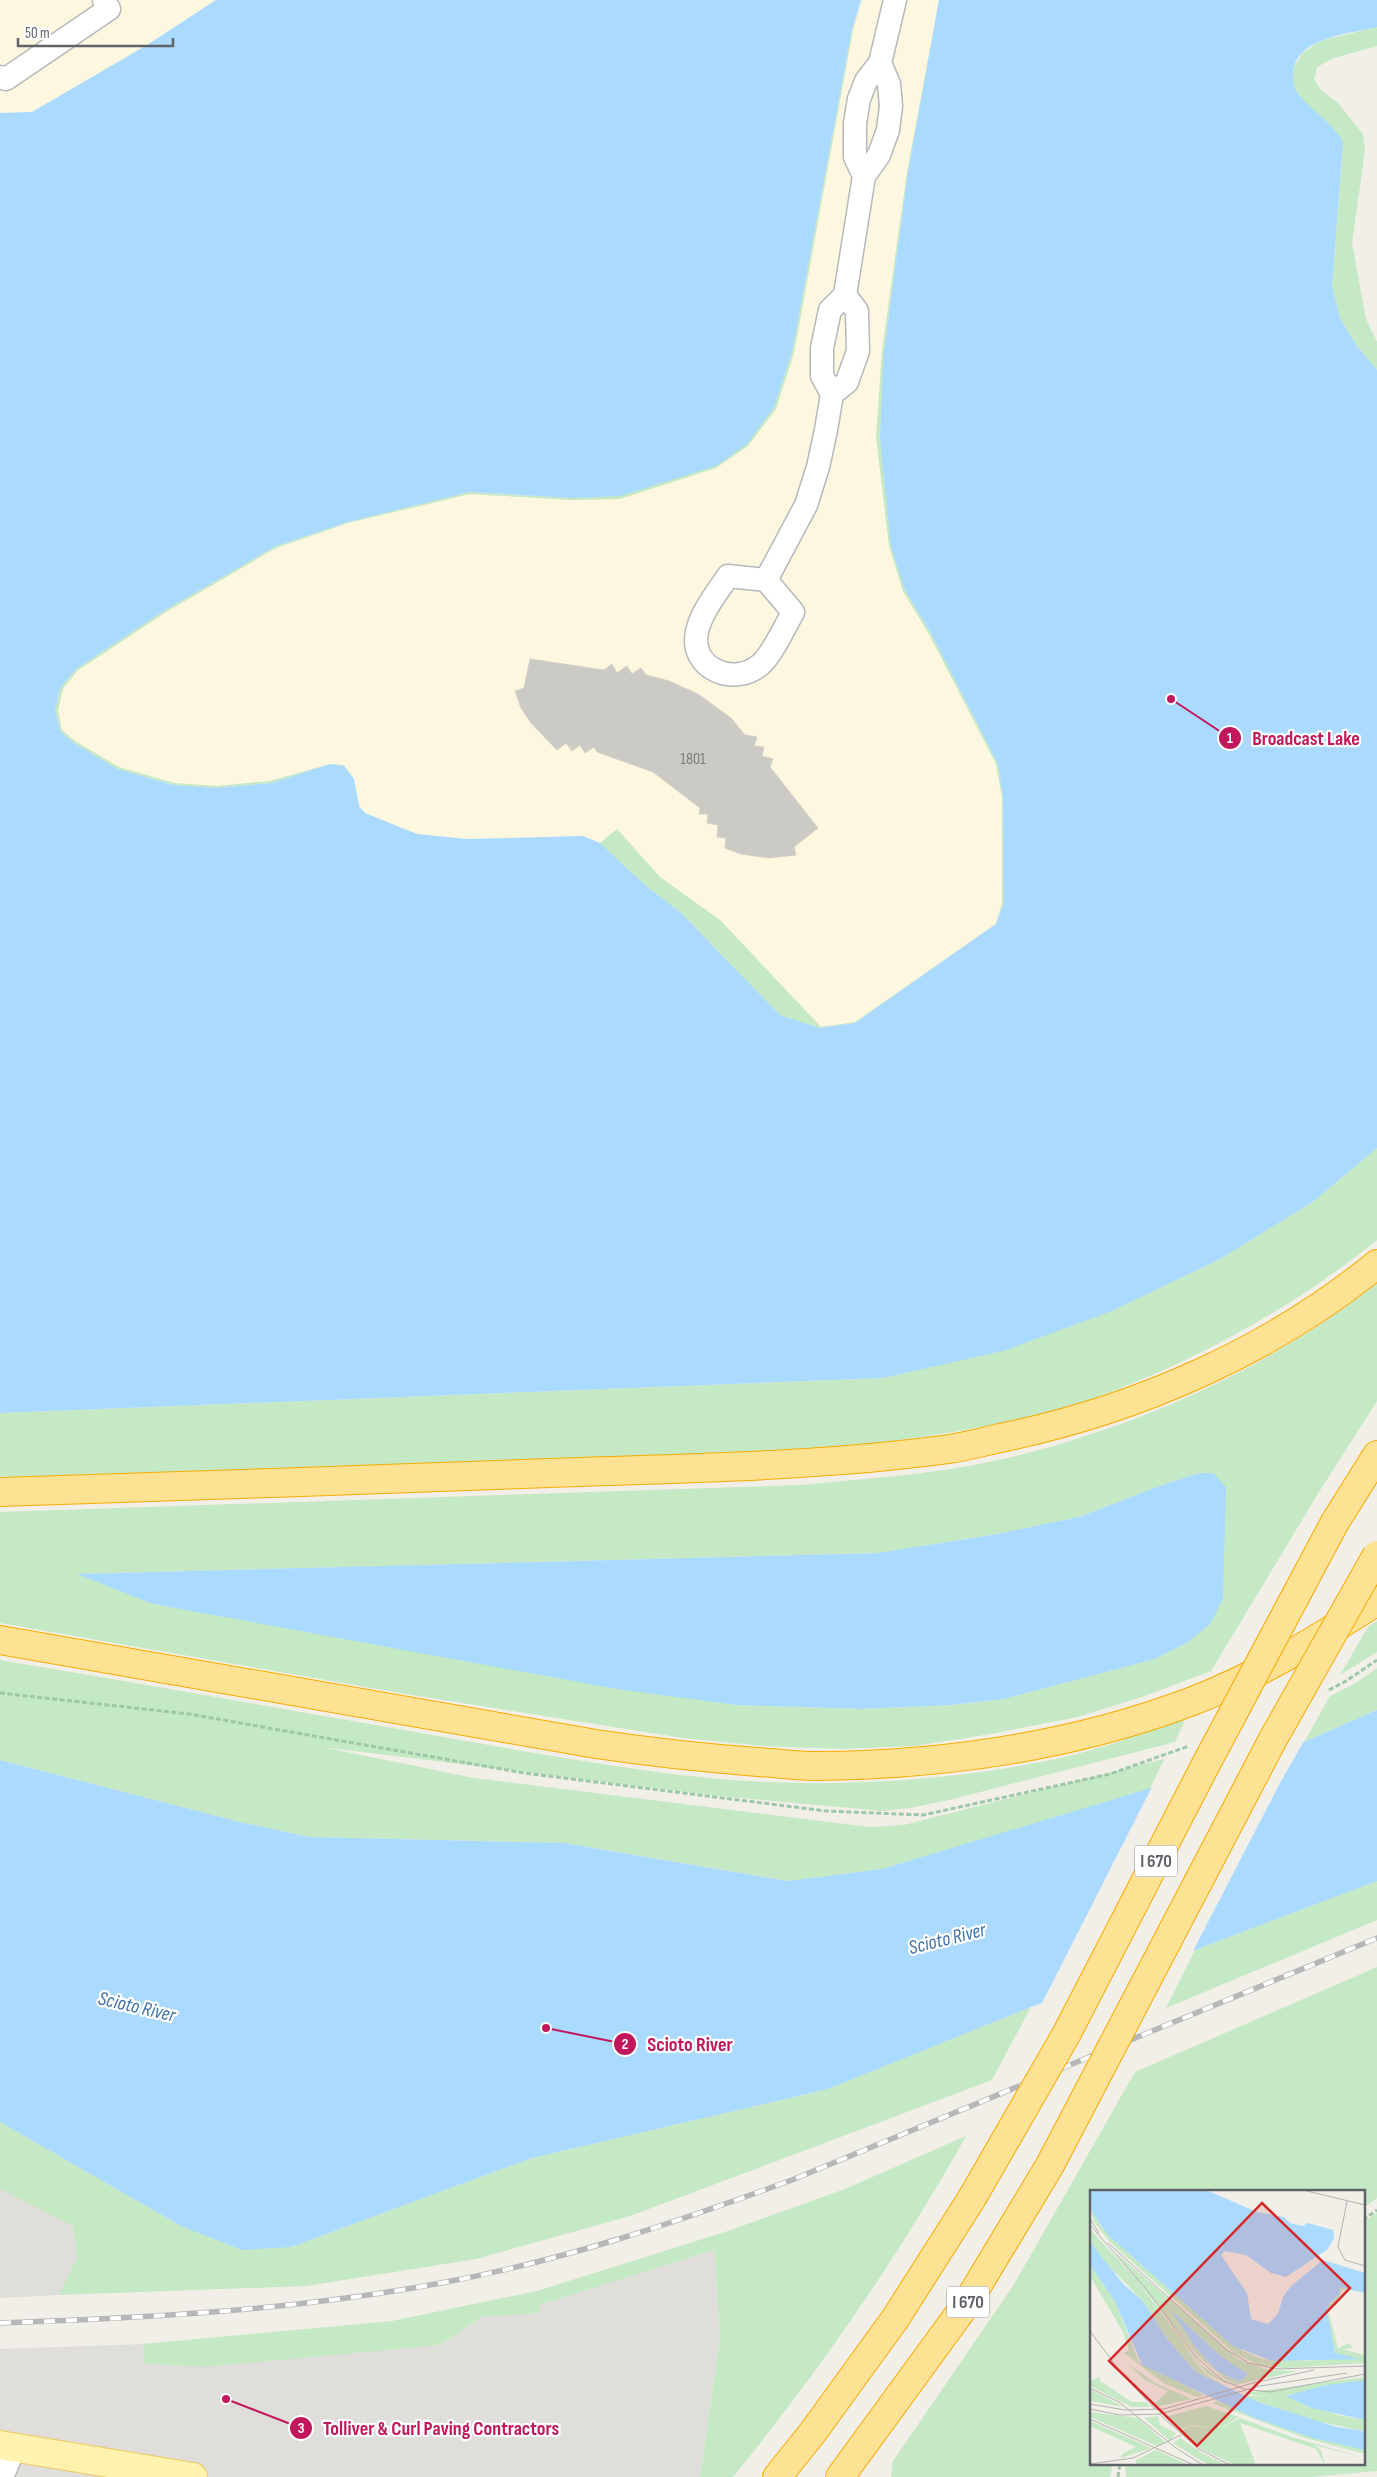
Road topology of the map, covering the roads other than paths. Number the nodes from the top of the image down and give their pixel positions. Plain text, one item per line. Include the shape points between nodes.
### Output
1 (104, 0) edge
2 (894, 0) edge
3 (880, 64) junction
4 (0, 77) edge
5 (864, 176) junction
6 (845, 295) junction
7 (832, 394) junction
8 (766, 580) junction
9 (1377, 1264) edge
10 (1377, 1456) edge
11 (0, 1492) edge
12 (1377, 1555) edge
13 (1377, 1601) edge
14 (0, 1640) edge
15 (8, 2446) edge
16 (2, 2477) edge
17 (193, 2477) edge
18 (777, 2477) edge
19 (840, 2477) edge

1 - 4 lane via 108,9 6,79
2 - 3 lane
3 - 5 lane via 890,84 888,130 879,154
3 - 5 lane via 866,80 855,123 855,157
5 - 6 lane
6 - 7 lane via 830,310 822,348 822,376
6 - 7 lane via 857,311 858,351 847,382
7 - 8 lane via 818,466 806,505
8 - 8 lane via 728,576 707,608 696,633 698,652 711,668 726,675 744,675 762,664 793,612
9 - 11 highway via 1351,1286 1259,1344 1150,1395 1050,1428 953,1449 862,1459 710,1467
10 - 18 highway, I 670, bridge via 1335,1522 1067,2033 972,2198 895,2319 814,2432
12 - 19 highway, I 670, bridge via 1273,1739 1050,2165 967,2303
13 - 14 highway via 1308,1645 1190,1702 1081,1736 1005,1751 922,1762 814,1766 683,1756 605,1745
15 - 16 lane
15 - 17 main road

